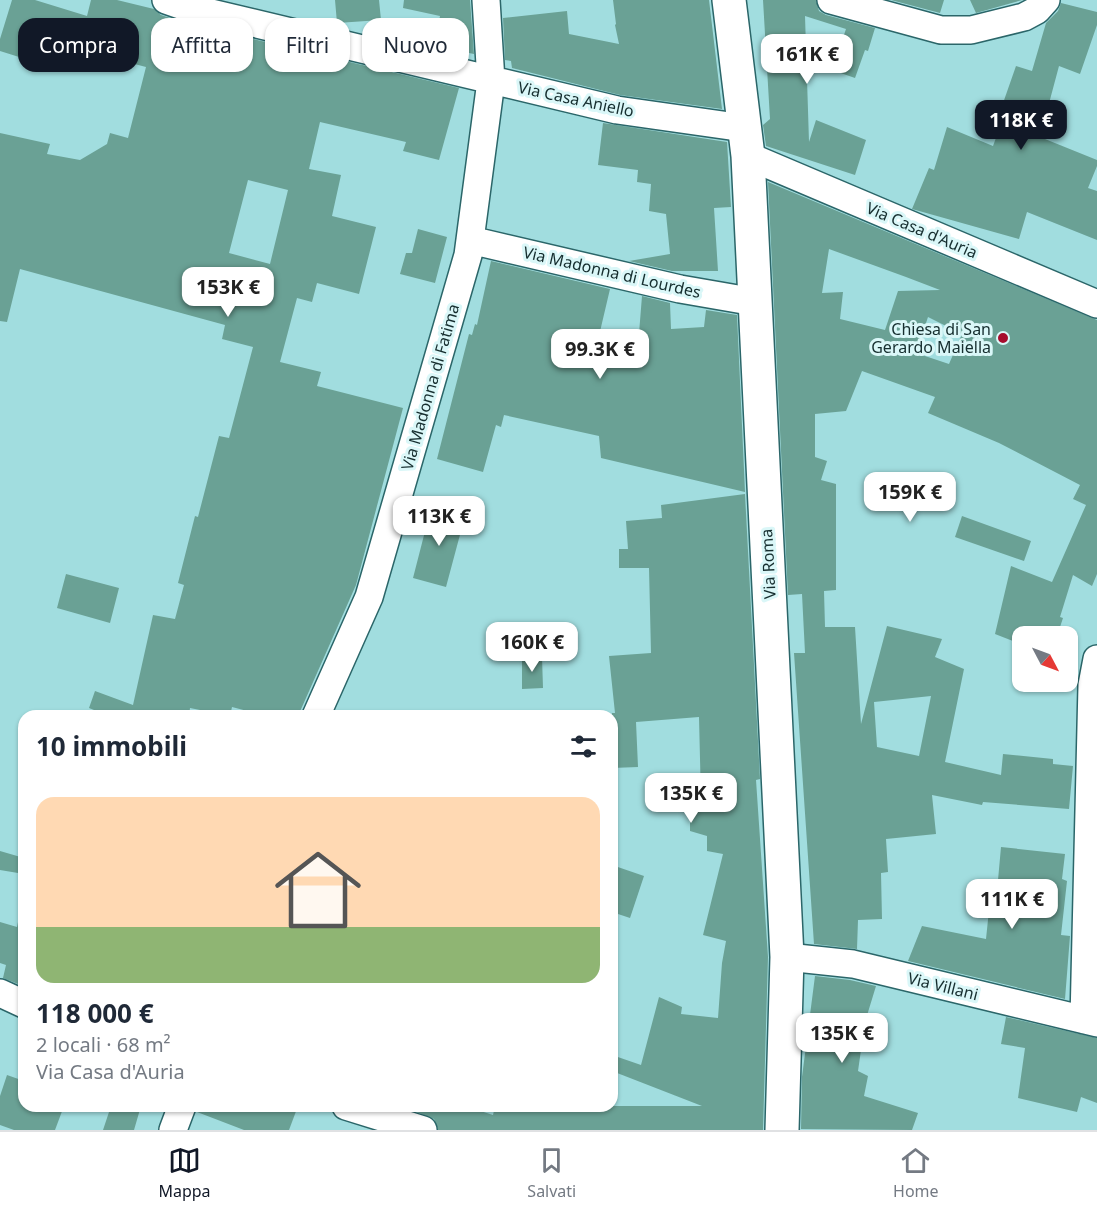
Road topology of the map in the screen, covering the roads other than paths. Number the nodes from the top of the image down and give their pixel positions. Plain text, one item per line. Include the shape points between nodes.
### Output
1 (166, 0) edge
2 (486, 0) edge
3 (729, 0) edge
4 (831, 0) edge
5 (1046, 0) edge
6 (491, 81) junction
7 (746, 142) junction
8 (470, 240) junction
9 (755, 302) junction
10 (1097, 304) edge
11 (1097, 659) edge
12 (319, 710) edge
13 (787, 957) junction
14 (0, 993) edge
15 (18, 1001) edge
16 (1091, 1021) edge
17 (180, 1112) edge
18 (365, 1112) edge
19 (173, 1130) edge
20 (423, 1130) edge
21 (782, 1130) edge

1 - 6 street, Via Casa Aniello
2 - 6 street, Via Madonna di Fatima
3 - 7 main road, Via Roma
4 - 5 street via 940,30 971,30 1024,17
6 - 7 street, Via Casa Aniello
6 - 8 street, Via Madonna di Fatima
7 - 9 main road, Via Roma
7 - 10 street, Via Casa d'Auria
8 - 9 street, Via Madonna di Lourdes via 680,289
8 - 12 street, Via Madonna di Fatima via 369,597
9 - 13 main road, Via Roma
11 - 16 street via 1092,685
13 - 16 street, Via Villani via 853,964
13 - 21 main road, Via Roma
14 - 15 street
17 - 19 street
18 - 20 street

